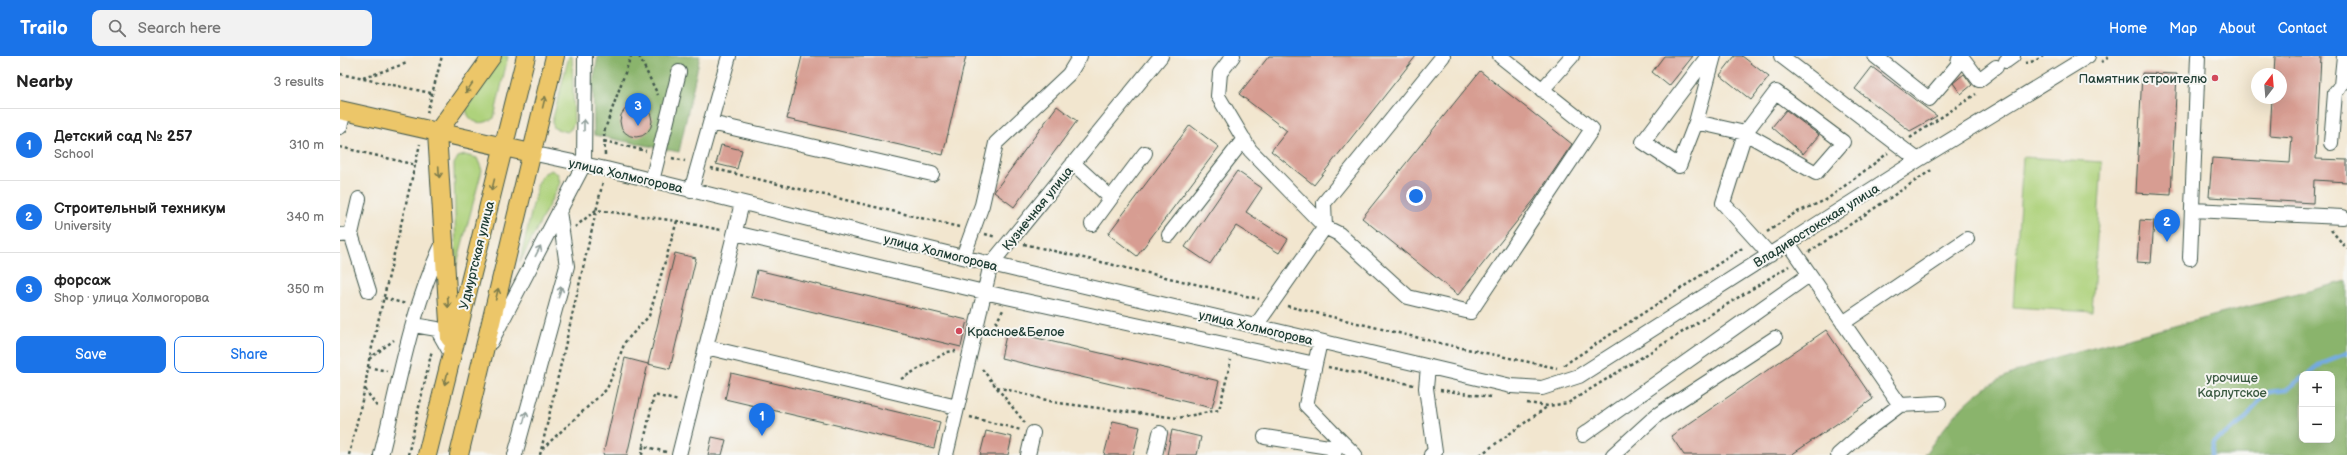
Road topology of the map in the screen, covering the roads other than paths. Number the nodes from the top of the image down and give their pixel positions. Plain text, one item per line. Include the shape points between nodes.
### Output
1 (526, 56) edge
2 (555, 56) edge
3 (585, 56) edge
4 (729, 56) edge
5 (1080, 56) edge
6 (1161, 56) edge
7 (1233, 56) edge
8 (1443, 56) edge
9 (1500, 56) edge
10 (1572, 56) edge
11 (1708, 56) edge
12 (1714, 56) edge
13 (1782, 56) edge
14 (1875, 56) edge
15 (1960, 56) edge
16 (2088, 56) edge
17 (2198, 56) edge
18 (2344, 56) edge
19 (490, 57) edge
20 (2009, 62) edge
21 (679, 72) dead end
22 (1542, 90) junction
23 (341, 116) edge
24 (1696, 122) junction
25 (711, 123) junction
26 (437, 133) junction
27 (1745, 133) junction
28 (1244, 139) junction
29 (2330, 143) dead end
30 (502, 147) junction
31 (1144, 152) dead end
32 (531, 153) junction
33 (1918, 160) junction
34 (1073, 163) junction
35 (584, 164) junction
36 (932, 174) dead end
37 (652, 181) junction
38 (691, 191) junction
39 (1111, 198) junction
40 (359, 199) dead end
41 (742, 203) junction
42 (2192, 210) junction
43 (559, 211) junction
44 (2343, 217) dead end
45 (1092, 224) dead end
46 (1325, 228) junction
47 (735, 233) junction
48 (345, 235) edge
49 (1169, 236) dead end
50 (1967, 239) dead end
51 (443, 243) junction
52 (1788, 243) junction
53 (1770, 255) junction
54 (963, 258) junction
55 (2190, 258) dead end
56 (991, 264) junction
57 (1810, 275) junction
58 (369, 291) dead end
59 (984, 292) junction
60 (1844, 323) junction
61 (414, 325) junction
62 (1256, 327) junction
63 (1775, 338) dead end
64 (1320, 342) junction
65 (706, 347) junction
66 (452, 355) junction
67 (481, 360) junction
68 (1316, 364) junction
69 (1428, 367) junction
70 (1542, 388) joint
71 (1939, 402) dead end
72 (1900, 405) junction
73 (957, 406) junction
74 (1033, 433) road end
75 (1160, 433) dead end
76 (1583, 435) dead end
77 (1265, 437) dead end
78 (1336, 447) edge
79 (1435, 454) edge
80 (381, 455) edge
81 (427, 455) edge
82 (459, 455) edge
83 (515, 455) edge
84 (679, 455) edge
85 (946, 455) edge
86 (1028, 455) edge
87 (1155, 455) edge
88 (1355, 455) edge
89 (1613, 455) edge
90 (1838, 455) edge

1 - 30 main road, Удмуртская улица
32 -> 2 main road
35 -> 3 street
4 - 25 street
5 - 54 street via 1069,74 996,143 974,230
6 - 34 street, Кузнечная улица
7 - 28 street via 1220,72 1218,96
8 - 46 street via 1324,203
9 - 22 street
10 - 22 street
11 - 24 street via 1643,142 1679,166
12 - 24 street
13 - 33 street
14 - 15 street via 1929,99 1957,66
15 - 20 street via 1978,80
16 - 33 street, Владивостокская улица
17 - 42 street
18 - 29 street via 2341,85 2335,94
19 -> 26 main road
21 - 37 street
22 - 46 street via 1592,129 1470,312 1408,297 1338,234
23 - 26 main road, улица Холмогорова
24 - 27 street
25 - 36 street
25 - 38 street
26 - 30 main road, улица Холмогорова
26 -> 51 main road
27 - 27 street via 1776,92 1843,142 1816,174
27 - 53 street via 1723,203
28 - 46 street via 1250,150
28 - 49 street
30 - 32 main road, улица Холмогорова
30 -> 66 main road, Удмуртская улица
31 - 39 street
32 - 35 street, улица Холмогорова
67 -> 32 main road
33 - 52 street, Владивостокская улица
34 - 39 street
34 - 56 street, Кузнечная улица
35 - 37 street, улица Холмогорова
35 - 43 street
37 - 38 street, улица Холмогорова
38 - 41 street, улица Холмогорова
39 - 45 street
40 - 48 street
41 - 47 street
41 - 54 street, улица Холмогорова
42 - 44 street
42 - 55 street
67 -> 43 street
83 -> 43 street via 567,266
46 - 62 street
47 - 59 street
47 - 65 street
48 - 58 street
50 - 60 street
51 - 61 street via 417,307
51 -> 66 main road
52 - 53 street, Владивостокская улица
52 - 57 street
53 - 70 street, Владивостокская улица via 1579,376
54 - 56 street, улица Холмогорова
56 - 59 street, Кузнечная улица
56 - 62 street, улица Холмогорова
57 - 60 street
57 - 76 street
59 - 68 street
59 - 73 street, Кузнечная улица
60 - 72 street
61 - 66 street via 437,329
61 - 80 street
62 - 64 street, улица Холмогорова
63 - 89 street via 1657,415
64 - 68 street
64 - 69 street, улица Холмогорова
65 - 73 street
65 - 84 street
66 -> 81 main road, Удмуртская улица
67 - 82 main road
68 - 78 street via 1306,405
69 - 70 street, улица Холмогорова via 1511,386
69 - 79 street via 1426,388
71 - 72 street
72 - 90 street
73 - 85 street, Кузнечная улица
74 - 86 street
75 - 87 street
77 - 78 street
78 - 88 street

